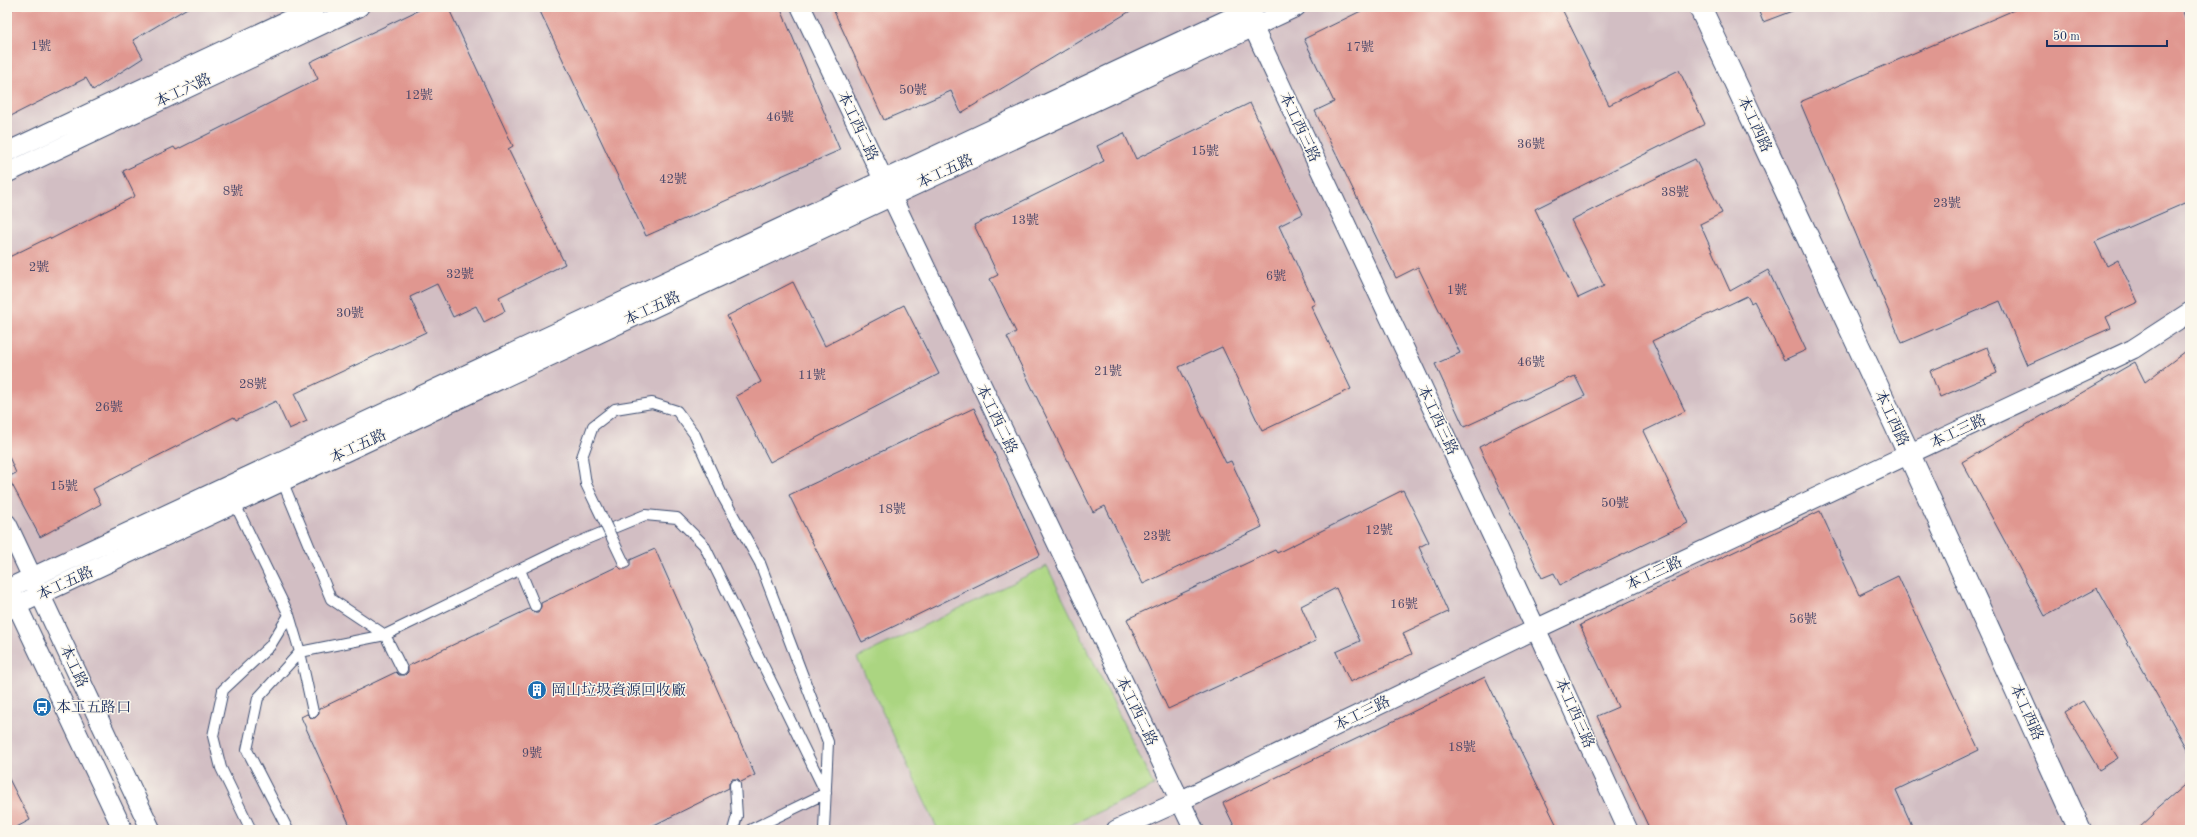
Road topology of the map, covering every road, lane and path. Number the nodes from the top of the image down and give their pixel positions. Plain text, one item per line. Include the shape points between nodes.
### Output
1 (316, 7) edge
2 (359, 7) edge
3 (801, 7) edge
4 (1296, 7) edge
5 (1700, 7) edge
6 (1251, 15) edge
7 (7, 152) edge
8 (7, 173) edge
9 (883, 179) junction
10 (891, 196) junction
11 (2190, 312) edge
12 (1909, 454) junction
13 (274, 464) junction
14 (282, 481) junction
15 (226, 486) junction
16 (234, 504) junction
17 (7, 524) edge
18 (624, 563) dead end
19 (520, 570) junction
20 (32, 577) junction
21 (8, 587) edge
22 (40, 594) junction
23 (535, 606) dead end
24 (12, 608) edge
25 (289, 615) junction
26 (1536, 629) junction
27 (385, 636) junction
28 (300, 652) junction
29 (402, 669) dead end
30 (313, 712) dead end
31 (735, 785) dead end
32 (826, 793) junction
33 (1180, 801) junction
34 (123, 830) edge
35 (151, 830) edge
36 (251, 830) edge
37 (288, 830) edge
38 (734, 830) edge
39 (750, 830) edge
40 (824, 830) edge
41 (1116, 830) edge
42 (1194, 830) edge
43 (1628, 830) edge
44 (2080, 830) edge

1 - 7 street, 本工六路
2 - 8 street, 本工六路
3 - 9 street, 本工西二路
4 - 6 street, 本工五路
5 - 12 street, 本工西路
6 - 9 street, 本工五路
6 - 10 street, 本工五路
6 - 26 street, 本工西三路
9 - 10 street, 本工西二路
9 - 13 street, 本工五路
10 - 14 street, 本工五路
10 - 33 street, 本工西二路
11 - 12 street, 本工三路 via 2132,349
12 - 26 street, 本工三路
12 - 44 street, 本工西路
13 - 14 lane
13 - 15 street, 本工五路
14 - 16 street, 本工五路
14 - 27 lane via 331,599
15 - 16 lane
15 - 20 street, 本工五路
16 - 22 street, 本工五路
16 - 25 lane
17 - 20 street, 本工路
18 - 32 lane, bridge via 586,484 582,457 593,426 615,409 652,403 677,411 695,435 723,497 760,563 828,742
19 - 23 lane
19 - 27 lane
19 - 32 lane via 562,549 645,515 677,518 704,545
20 - 21 street, 本工五路
20 - 22 street, 本工路
21 - 24 street, 本工路
22 - 24 street, 本工五路
22 - 35 street, 本工路
24 - 34 street, 本工路
25 - 28 lane
25 - 36 lane via 270,646 223,690 212,736 221,768
26 - 33 street, 本工三路
26 - 43 street, 本工西三路
27 - 28 lane
27 - 29 lane
28 - 30 lane
28 - 37 lane via 258,698 247,750
31 - 38 lane via 737,816
32 - 39 lane
32 - 40 lane
33 - 41 street, 本工三路
33 - 42 street, 本工西二路

